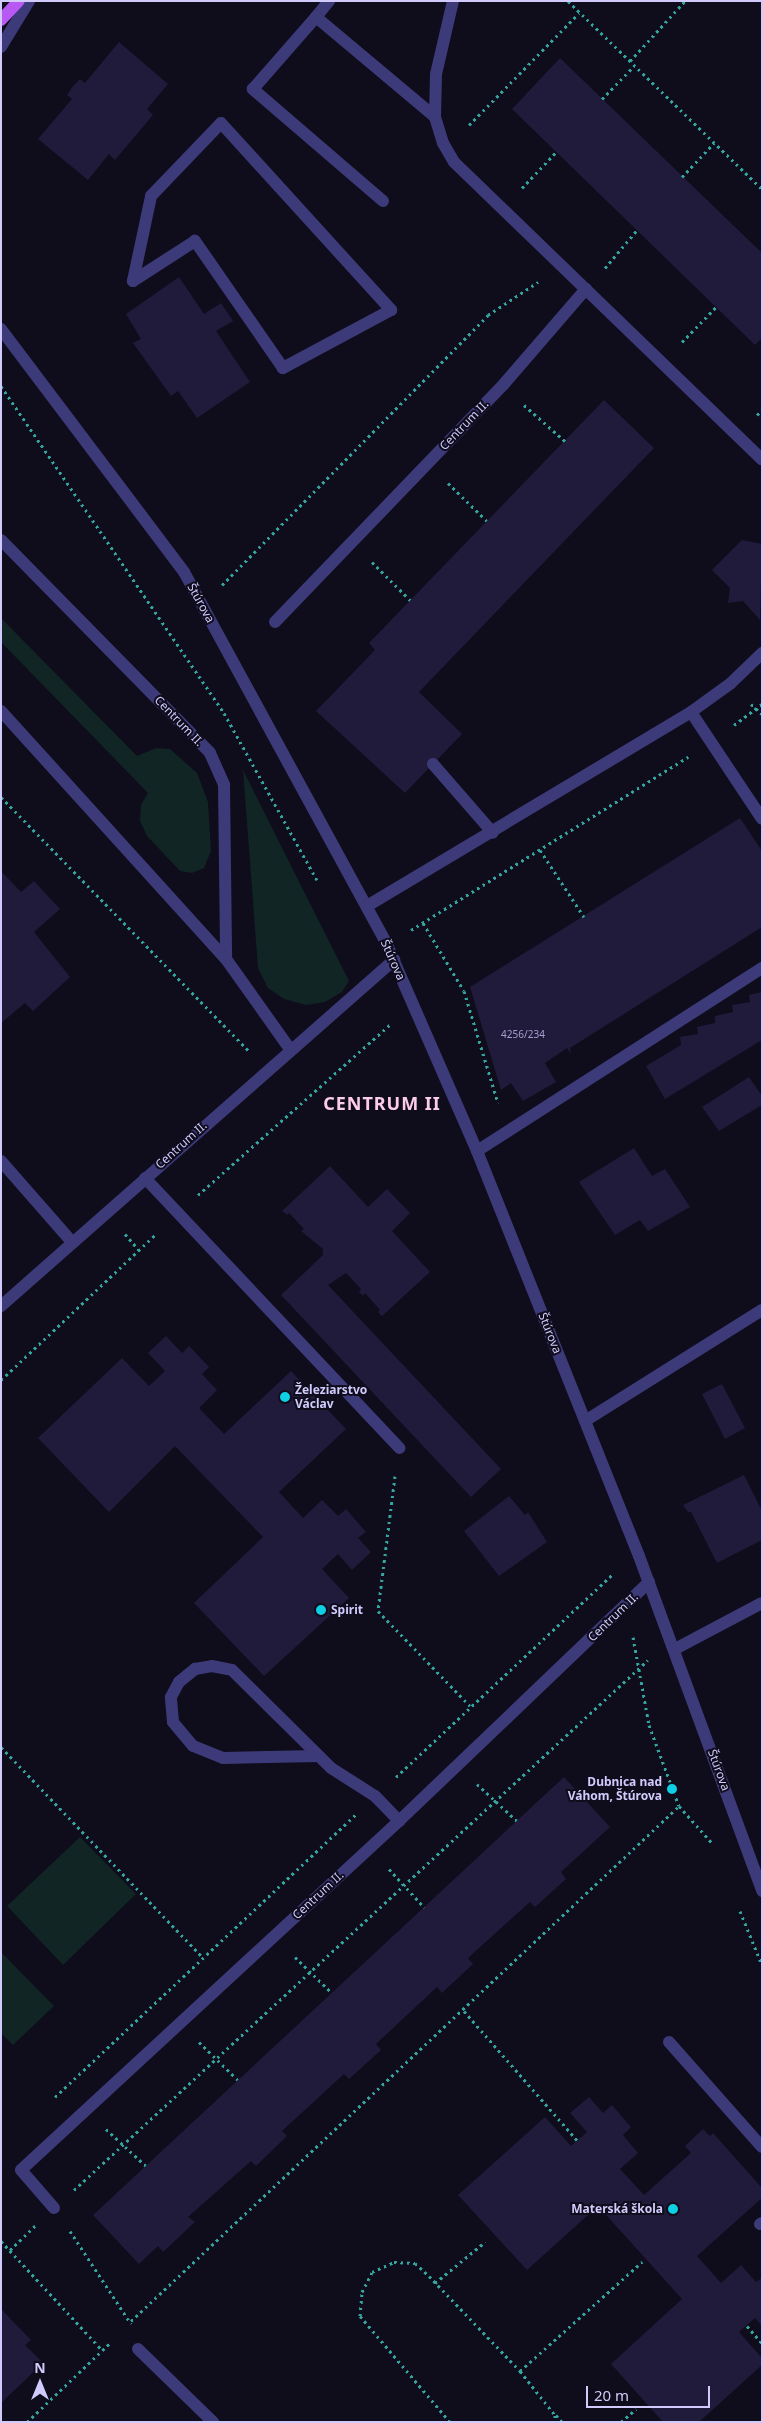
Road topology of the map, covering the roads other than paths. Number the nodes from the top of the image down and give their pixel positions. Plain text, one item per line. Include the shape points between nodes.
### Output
1 (19, 1) edge
2 (29, 1) edge
3 (329, 1) edge
4 (453, 1) edge
5 (316, 18) junction
6 (1, 20) edge
7 (1, 47) edge
8 (435, 117) junction
9 (383, 201) dead end
10 (133, 281) joint
11 (586, 289) junction
12 (1, 329) edge
13 (762, 459) edge
14 (1, 540) edge
15 (275, 622) dead end
16 (762, 653) edge
17 (1, 711) edge
18 (691, 712) junction
19 (434, 764) dead end
20 (762, 819) edge
21 (493, 833) junction
22 (367, 906) junction
23 (226, 959) junction
24 (394, 960) junction
25 (762, 968) edge
26 (290, 1049) junction
27 (476, 1152) junction
28 (1, 1161) edge
29 (145, 1178) junction
30 (72, 1242) junction
31 (1, 1306) edge
32 (762, 1310) edge
33 (585, 1421) junction
34 (398, 1448) road end
35 (649, 1582) junction
36 (762, 1603) edge
37 (673, 1643) junction
38 (319, 1756) junction
39 (398, 1821) junction
40 (762, 1891) edge
41 (669, 2042) dead end
42 (762, 2147) edge
43 (54, 2208) road end
44 (138, 2349) road end
45 (213, 2422) edge

1 - 6 main road
2 - 7 street
3 - 5 street
4 - 8 street via 436,74
5 - 8 street
5 - 9 street via 254,89
8 - 11 street via 442,144 454,162
10 - 10 street via 152,196 221,123 391,310 283,368 195,240
11 - 13 street
11 - 15 street, Centrum II. via 503,385
12 - 22 street, Štúrova via 184,572
14 - 23 street, Centrum II. via 210,753 224,785
16 - 18 street via 730,684
17 - 23 street
18 - 20 street
18 - 21 street
19 - 21 street
21 - 22 street
22 - 24 street, Štúrova
23 - 26 street
24 - 26 street, Centrum II.
24 - 27 street, Štúrova
25 - 27 street via 639,1044
26 - 29 street, Centrum II.
27 - 33 street, Štúrova
28 - 30 street
29 - 30 street, Centrum II.
29 - 34 street
30 - 31 street, Centrum II.
32 - 33 street
33 - 35 street, Štúrova
35 - 37 street, Štúrova
35 - 39 street, Centrum II.
36 - 37 street
37 - 40 street, Štúrova
38 - 38 street via 232,1670 212,1666 195,1669 179,1682 171,1697 173,1722 193,1746 223,1758
38 - 39 street via 375,1796
39 - 43 street, Centrum II. via 21,2170
41 - 42 street
44 - 45 street

